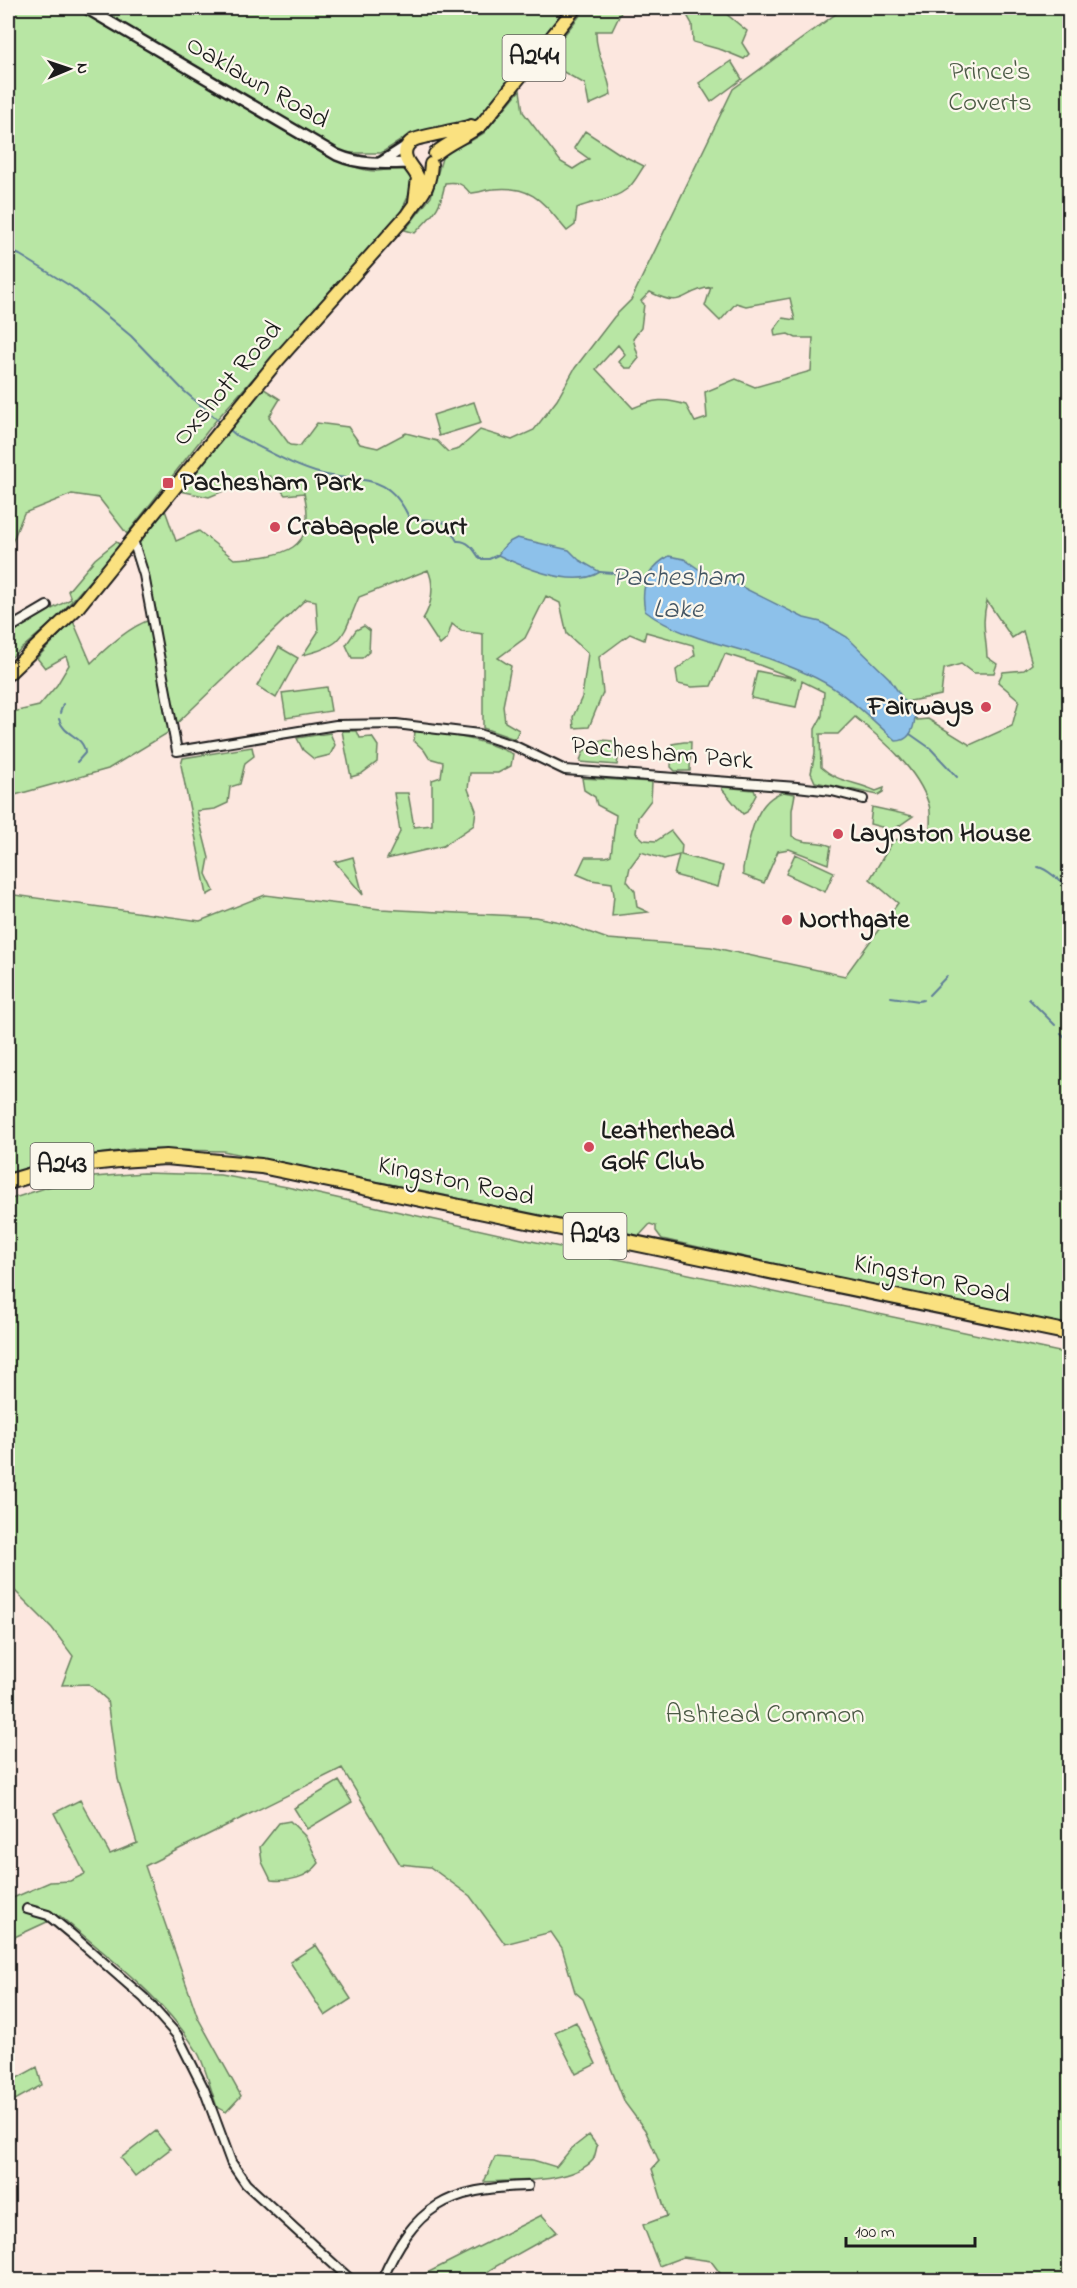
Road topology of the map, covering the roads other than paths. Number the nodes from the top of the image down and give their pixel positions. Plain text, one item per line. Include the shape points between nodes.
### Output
1 (86, 8) edge
2 (575, 8) edge
3 (493, 108) junction
4 (422, 138) junction
5 (408, 145) junction
6 (433, 159) junction
7 (380, 164) junction
8 (410, 164) junction
9 (414, 204) junction
10 (133, 540) junction
11 (47, 606) dead end
12 (8, 629) edge
13 (8, 675) edge
14 (863, 799) dead end
15 (8, 1182) edge
16 (1070, 1333) edge
17 (27, 1909) dead end
18 (528, 2186) dead end
19 (351, 2280) edge
20 (382, 2280) edge

1 - 7 street, Oaklawn Road via 337,155 351,162
2 - 3 main road, A244
3 - 4 main road, A244 via 475,124 459,131
3 - 6 main road, A244 via 482,124 443,147
4 - 5 main road
4 - 6 main road via 430,142
5 - 7 street
5 - 8 main road via 405,154
6 - 8 main road via 421,168
6 - 9 main road, Oxshott Road via 425,193
7 - 8 street, Oaklawn Road
8 - 9 main road via 418,178
9 - 10 main road, Oxshott Road via 277,361
10 - 13 main road, Oxshott Road via 63,624
10 - 14 street, Pachesham Park via 144,575 177,751 336,725 396,723 479,734 565,770 797,787
11 - 12 street
15 - 16 highway, Kingston Road / A243 via 62,1166 166,1157 261,1166
17 - 19 street via 48,1915 71,1934 144,1998 177,2035 204,2089 235,2170
18 - 20 street via 481,2190 448,2198 428,2211 401,2243

